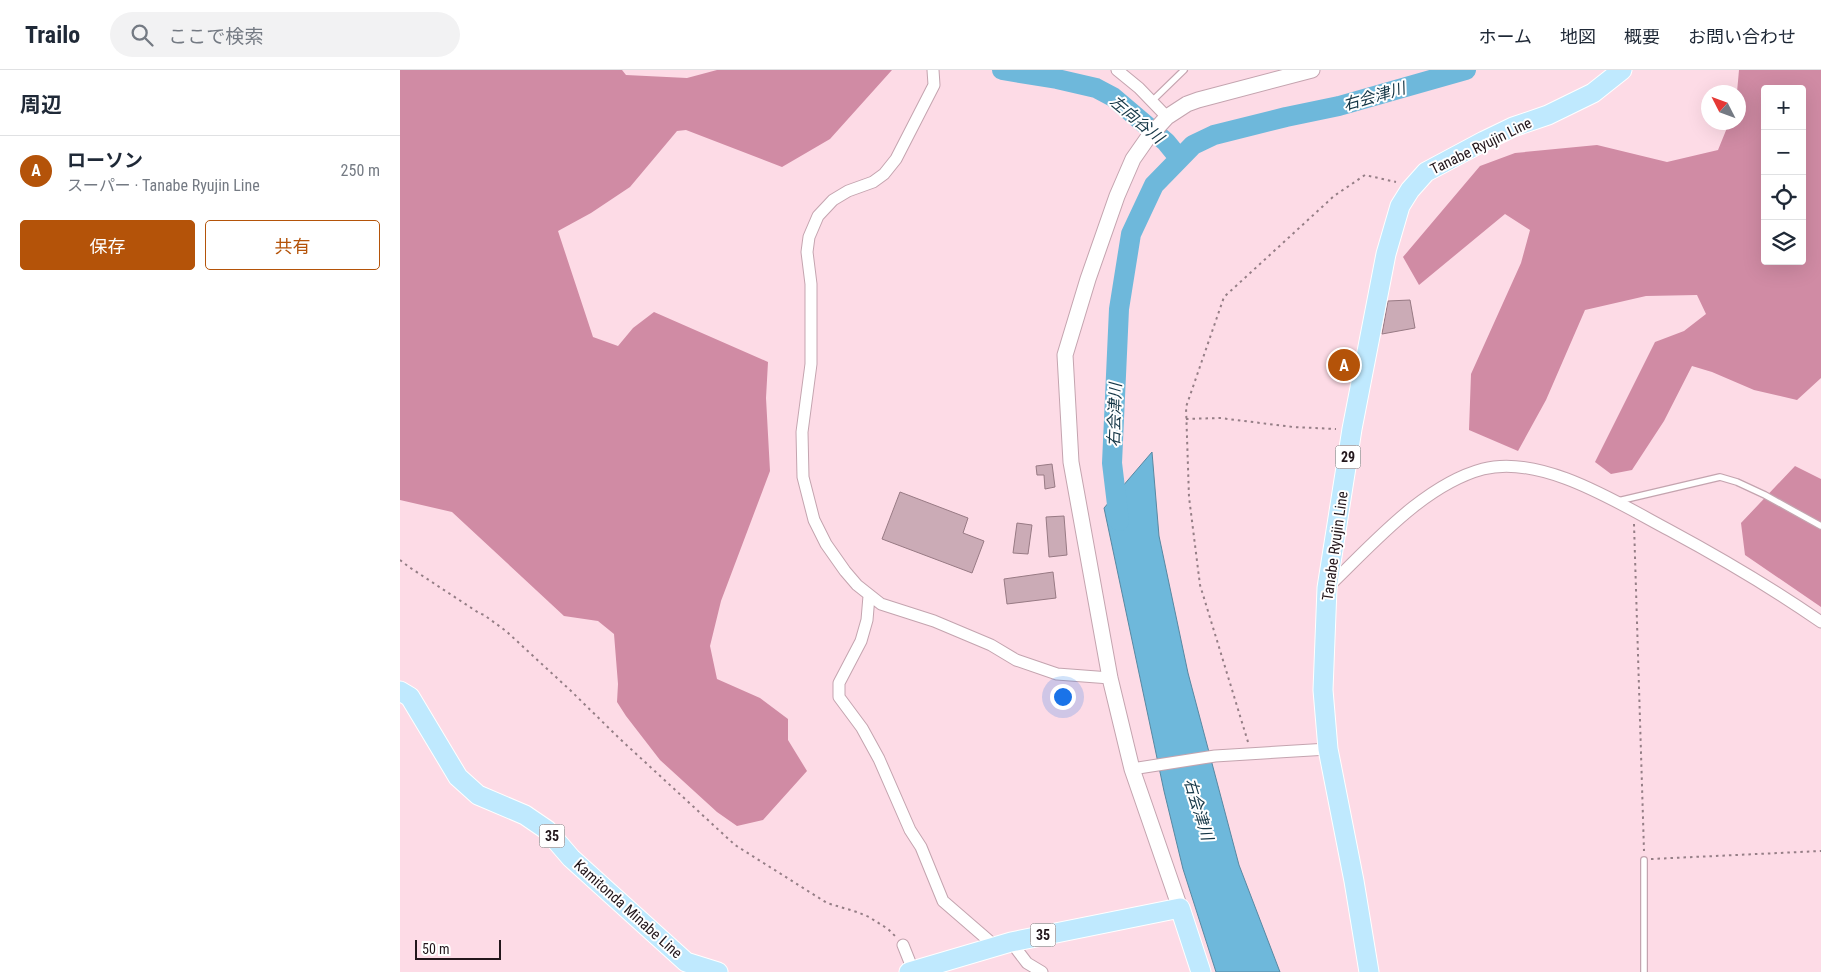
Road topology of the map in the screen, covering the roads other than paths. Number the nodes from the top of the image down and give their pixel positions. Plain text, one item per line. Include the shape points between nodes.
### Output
1 (933, 70) edge
2 (1117, 70) edge
3 (1184, 70) edge
4 (1312, 70) edge
5 (1622, 70) edge
6 (1152, 101) junction
7 (1165, 120) junction
8 (1616, 501) junction
9 (1821, 526) edge
10 (1326, 588) junction
11 (869, 596) junction
12 (1821, 622) edge
13 (1110, 678) junction
14 (400, 691) edge
15 (1328, 749) junction
16 (1132, 769) junction
17 (1644, 860) road end
18 (1180, 908) junction
19 (1003, 944) junction
20 (903, 945) road end
21 (911, 971) edge
22 (718, 972) edge
23 (1042, 972) edge
24 (1201, 972) edge
25 (1369, 972) edge
26 (1644, 972) edge

1 - 11 street via 934,85 896,159 884,174 873,182 848,191 818,216 807,252 811,284 811,364 802,432 803,477 814,520 826,544 844,571
2 - 6 street
3 - 6 lane
4 - 7 street via 1198,100
5 - 10 main road, Tanabe Ryujin Line / 29 via 1592,93 1548,115 1513,127 1426,172 1400,206 1386,254
6 - 7 street
7 - 13 street via 1133,159 1117,196 1065,355 1071,462
8 - 9 lane via 1720,477 1765,495
8 - 10 street via 1556,475 1503,465 1481,470 1450,482 1414,506
8 - 12 street via 1719,557
10 - 15 main road, Tanabe Ryujin Line / 29 via 1324,690
11 - 13 street via 881,604 934,621 991,645 1016,660 1057,674
11 - 19 street via 861,641 839,683 839,697 862,728 879,759 943,901
13 - 16 street
14 - 22 main road, Kamitonda Minabe Line / 35 via 410,696 458,777 478,795 525,815 547,830 571,858 686,962
15 - 16 street via 1215,756
15 - 25 main road, Tanabe Ryujin Line / 29
16 - 18 street
17 - 26 lane
18 - 19 main road, 35
18 - 24 main road
19 - 21 main road, 35
19 - 23 street
20 - 21 street

